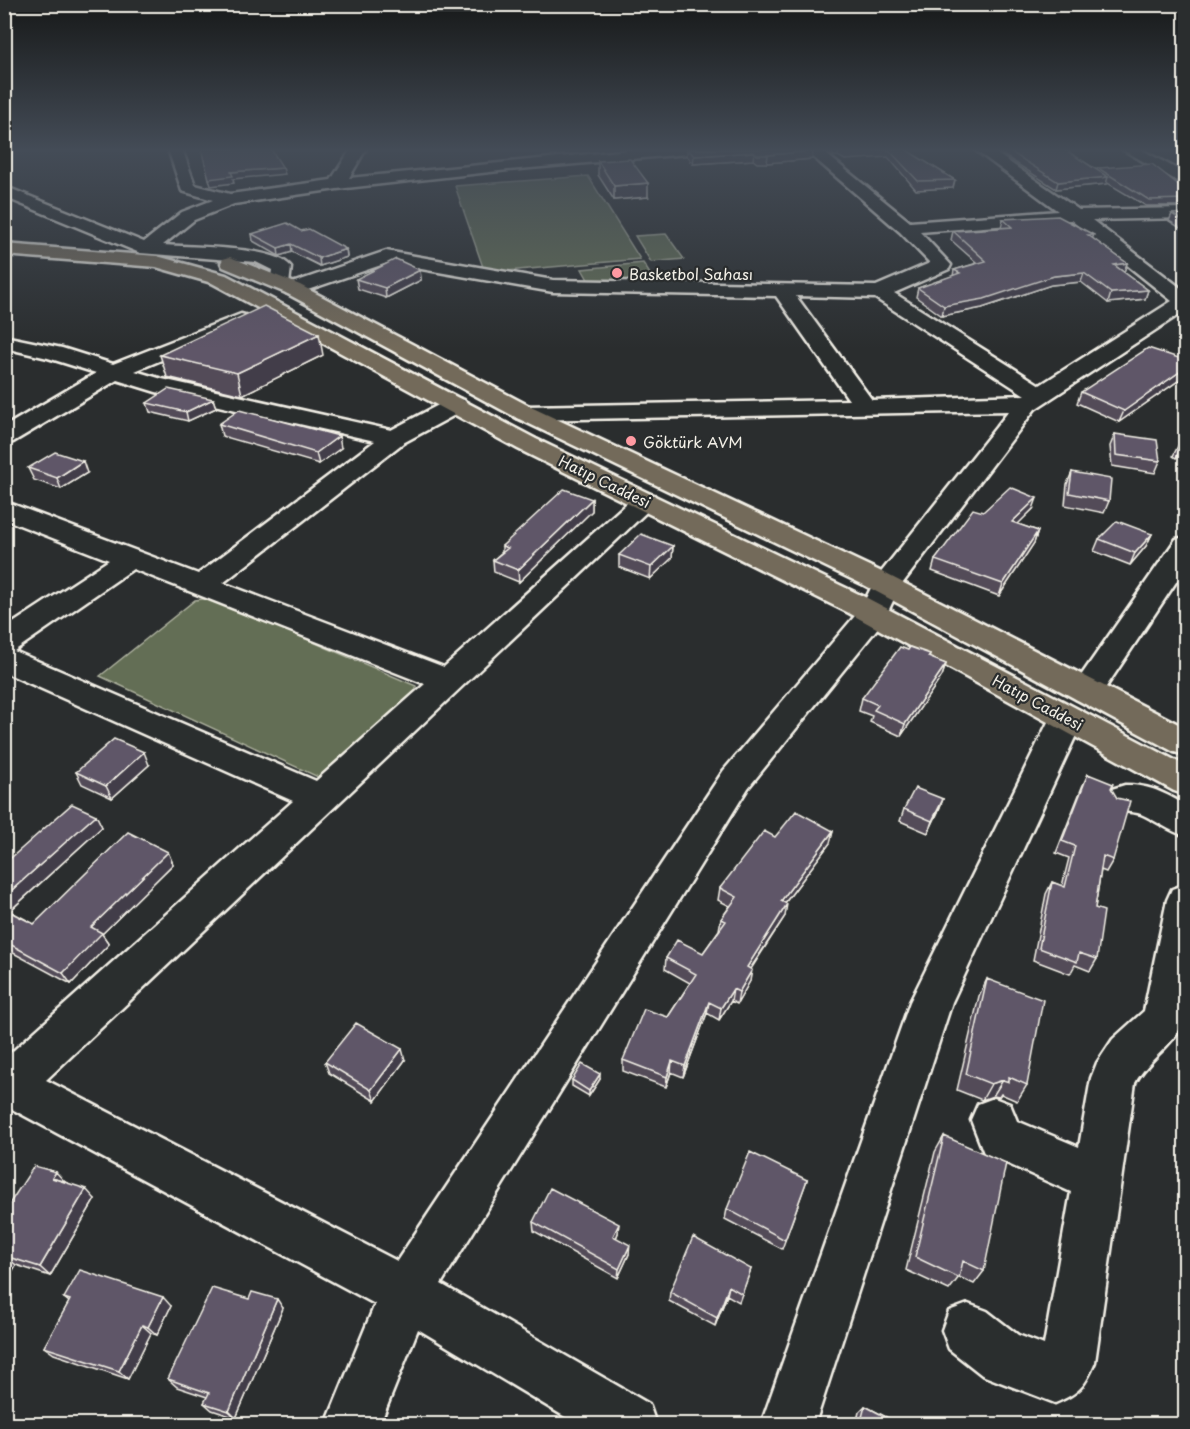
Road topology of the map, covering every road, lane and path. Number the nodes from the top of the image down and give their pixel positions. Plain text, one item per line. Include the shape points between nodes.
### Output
1 (56, 216) edge
2 (189, 216) edge
3 (891, 216) edge
4 (1066, 216) edge
5 (1076, 216) edge
6 (906, 228) junction
7 (4, 238) edge
8 (4, 249) edge
9 (139, 254) junction
10 (782, 291) junction
11 (879, 292) junction
12 (282, 293) junction
13 (1185, 301) edge
14 (4, 342) edge
15 (116, 371) junction
16 (1034, 399) junction
17 (456, 405) junction
18 (865, 406) junction
19 (525, 413) junction
20 (4, 437) edge
21 (394, 438) junction
22 (645, 501) junction
23 (4, 509) edge
24 (1185, 544) edge
25 (132, 557) junction
26 (203, 584) junction
27 (879, 599) junction
28 (4, 644) edge
29 (4, 658) edge
30 (449, 681) junction
31 (1077, 704) junction
32 (1185, 742) edge
33 (1185, 782) edge
34 (322, 799) junction
35 (1125, 799) edge
36 (1185, 822) edge
37 (1185, 900) edge
38 (6, 1085) edge
39 (994, 1120) dead end
40 (1096, 1179) junction
41 (406, 1293) junction
42 (968, 1329) dead end
43 (353, 1425) edge
44 (629, 1425) edge
45 (788, 1425) edge

1 - 9 street
2 - 9 street
3 - 6 street
4 - 6 street
5 - 13 street
6 - 11 street via 942,265
7 - 9 main road, Hatıp Caddesi
8 - 9 main road, Hatıp Caddesi
9 - 12 main road, Hatıp Caddesi via 219,279
9 - 12 street via 259,257 282,267
10 - 11 street
10 - 12 street via 553,286 386,257
10 - 18 street
11 - 16 street
12 - 15 street
12 - 17 main road, Hatıp Caddesi
12 - 19 main road, Hatıp Caddesi
13 - 16 street via 1133,346
14 - 15 street
15 - 20 street
15 - 21 street via 156,385
16 - 18 street
16 - 27 street
17 - 21 street
17 - 22 main road, Hatıp Caddesi
18 - 19 street
19 - 27 main road, Hatıp Caddesi
21 - 26 street
22 - 27 main road, Hatıp Caddesi
22 - 30 street
23 - 25 street
24 - 31 street
25 - 26 street
25 - 28 street
26 - 30 street
27 - 31 main road, Hatıp Caddesi
27 - 41 street via 736,779
29 - 34 street
30 - 34 street
31 - 32 main road, Hatıp Caddesi
31 - 33 main road, Hatıp Caddesi
31 - 45 street via 931,1002
34 - 38 street
35 - 36 street via 1144,799
37 - 40 street via 1163,1021 1128,1053 1113,1078
38 - 41 street
39 - 40 street via 1000,1137
40 - 42 street via 1068,1362 1055,1376 1001,1356
41 - 43 street
41 - 44 street

